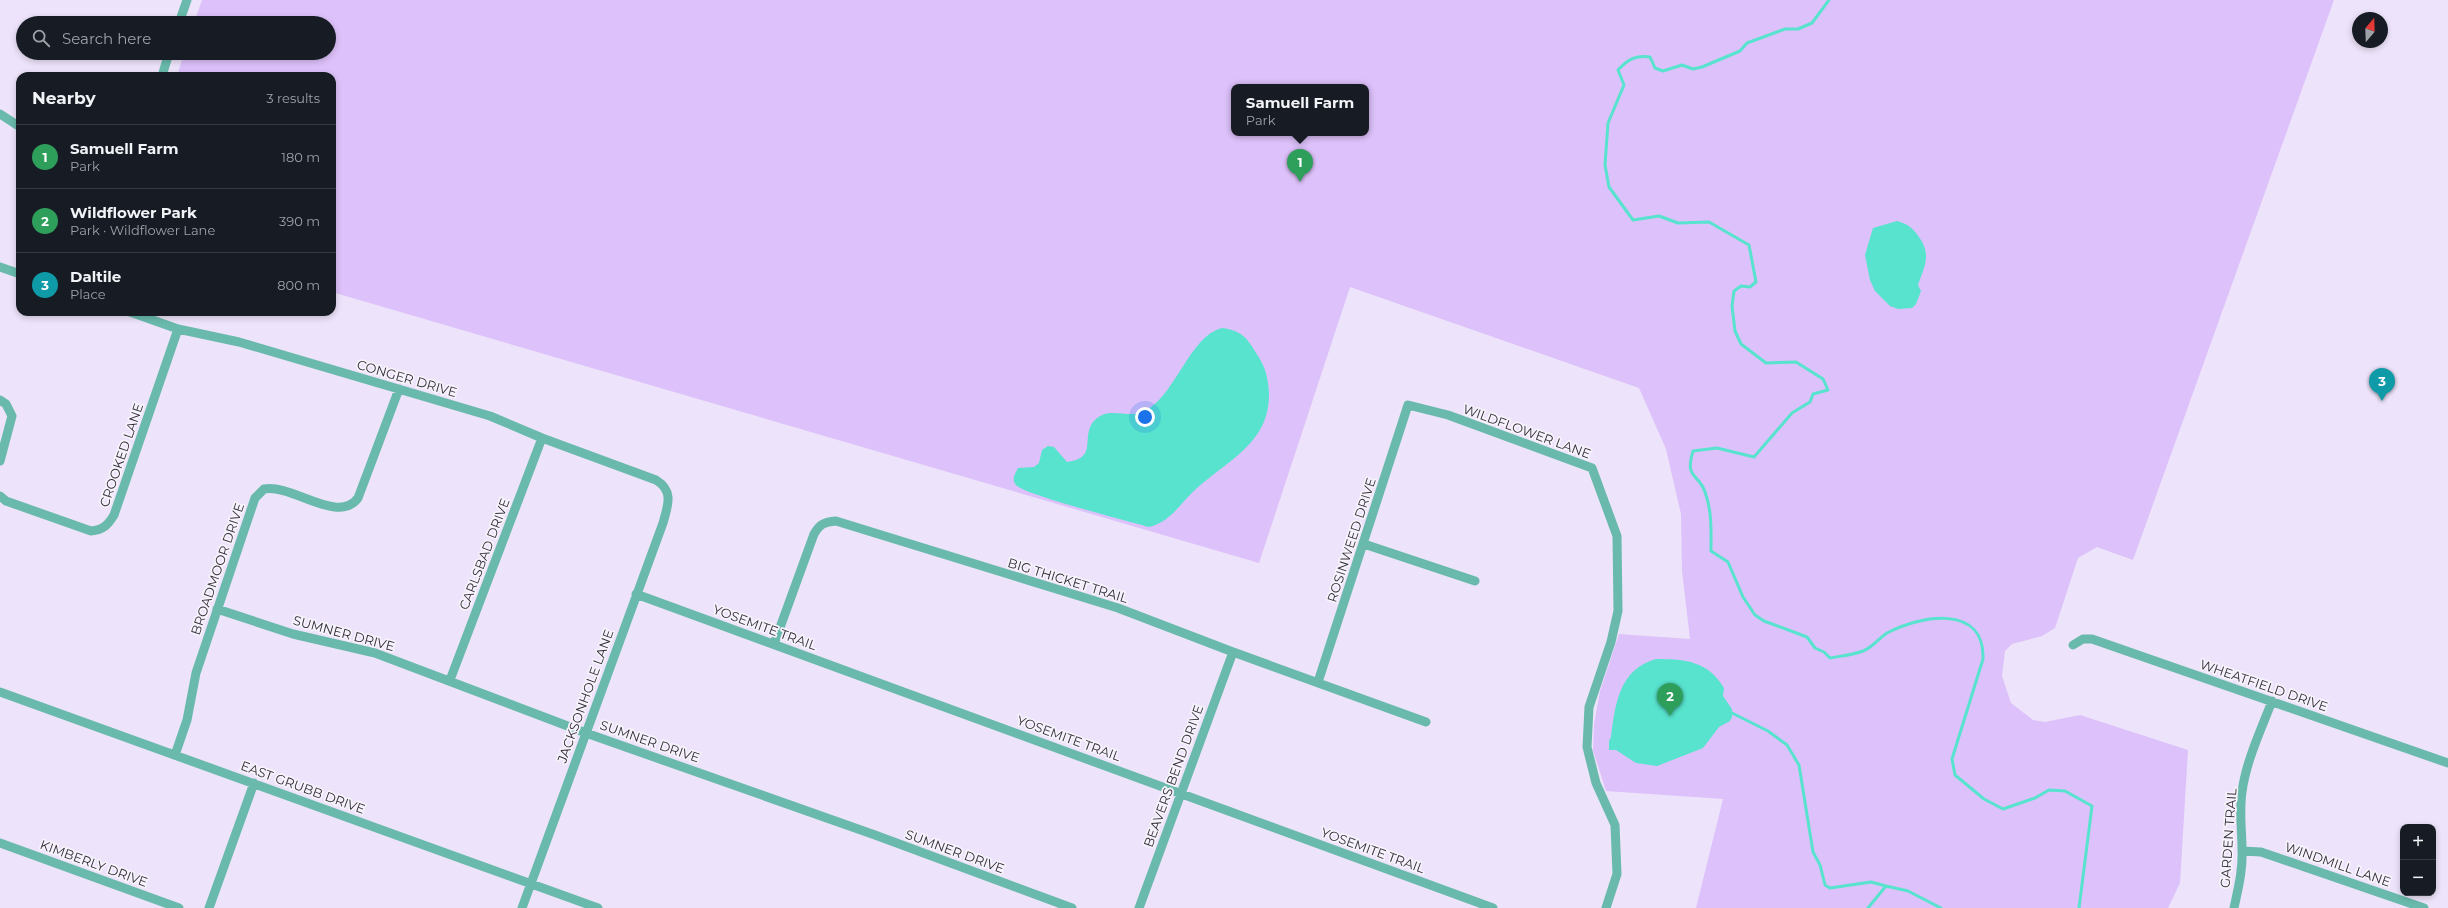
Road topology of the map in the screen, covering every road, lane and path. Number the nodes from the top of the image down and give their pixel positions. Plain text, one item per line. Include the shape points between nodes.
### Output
1 (187, 0) edge
2 (182, 16) edge
3 (167, 60) edge
4 (163, 72) edge
5 (0, 114) edge
6 (16, 124) edge
7 (0, 267) edge
8 (16, 273) edge
9 (141, 316) edge
10 (178, 329) junction
11 (398, 389) junction
12 (0, 400) edge
13 (1408, 405) joint
14 (542, 438) junction
15 (0, 461) edge
16 (668, 491) joint
17 (0, 496) edge
18 (1364, 544) junction
19 (1475, 581) dead end
20 (636, 594) junction
21 (217, 609) junction
22 (774, 644) junction
23 (2073, 645) dead end
24 (1232, 652) junction
25 (450, 680) junction
26 (1318, 682) junction
27 (0, 692) edge
28 (2272, 701) junction
29 (1426, 722) dead end
30 (586, 733) junction
31 (175, 755) junction
32 (2448, 763) edge
33 (254, 783) junction
34 (1181, 794) junction
35 (0, 843) edge
36 (2242, 851) junction
37 (532, 884) junction
38 (179, 908) edge
39 (208, 908) edge
40 (522, 908) edge
41 (598, 908) edge
42 (1072, 908) edge
43 (1139, 908) edge
44 (1493, 908) edge
45 (1606, 908) edge
46 (2234, 908) edge
47 (2424, 908) edge

1 - 2 street
3 - 4 street
5 - 6 street
7 - 8 street
9 - 10 street, CONGER DRIVE
10 - 11 street, CONGER DRIVE via 239,342
10 - 17 street, CROOKED LANE via 114,515 103,529 91,531 6,501
11 - 14 street, CONGER DRIVE via 490,416
11 - 21 street, BROADMOOR DRIVE via 354,504 348,508 334,508 278,488 264,489 255,498
12 - 15 street via 6,404 12,416
13 - 18 street, ROSINWEED DRIVE
13 - 45 street, WILDFLOWER LANE via 1448,416 1592,468 1617,536 1618,611 1611,642 1589,708 1587,747 1596,783 1614,825 1617,874
14 - 16 street, CONGER DRIVE via 656,480
14 - 25 street, CARLSBAD DRIVE
16 - 20 street, JACKSONHOLE LANE via 669,501 663,523
18 - 19 street
18 - 26 street, ROSINWEED DRIVE
20 - 22 street, YOSEMITE TRAIL
20 - 30 street, JACKSONHOLE LANE
21 - 25 street, SUMNER DRIVE via 293,634 375,653
21 - 31 street, BROADMOOR DRIVE via 196,673 187,720
22 - 24 street, BIG THICKET TRAIL via 818,526 836,521 1118,608
22 - 34 street, YOSEMITE TRAIL
23 - 28 street, WHEATFIELD DRIVE via 2083,639 2092,639
24 - 26 street, BIG THICKET TRAIL
24 - 34 street, BEAVERS BEND DRIVE
25 - 30 street, SUMNER DRIVE
26 - 29 street, BIG THICKET TRAIL
27 - 31 street, EAST GRUBB DRIVE
28 - 32 street, WHEATFIELD DRIVE
28 - 36 street, GARDEN TRAIL via 2242,790 2239,816
30 - 37 street, JACKSONHOLE LANE
30 - 42 street, SUMNER DRIVE
31 - 33 street, EAST GRUBB DRIVE
33 - 37 street, EAST GRUBB DRIVE
33 - 39 street
34 - 43 street, BEAVERS BEND DRIVE
34 - 44 street, YOSEMITE TRAIL
35 - 38 street, KIMBERLY DRIVE
36 - 46 street, GARDEN TRAIL
36 - 47 street, WINDMILL LANE via 2261,852
37 - 40 street, JACKSONHOLE LANE
37 - 41 street, EAST GRUBB DRIVE

